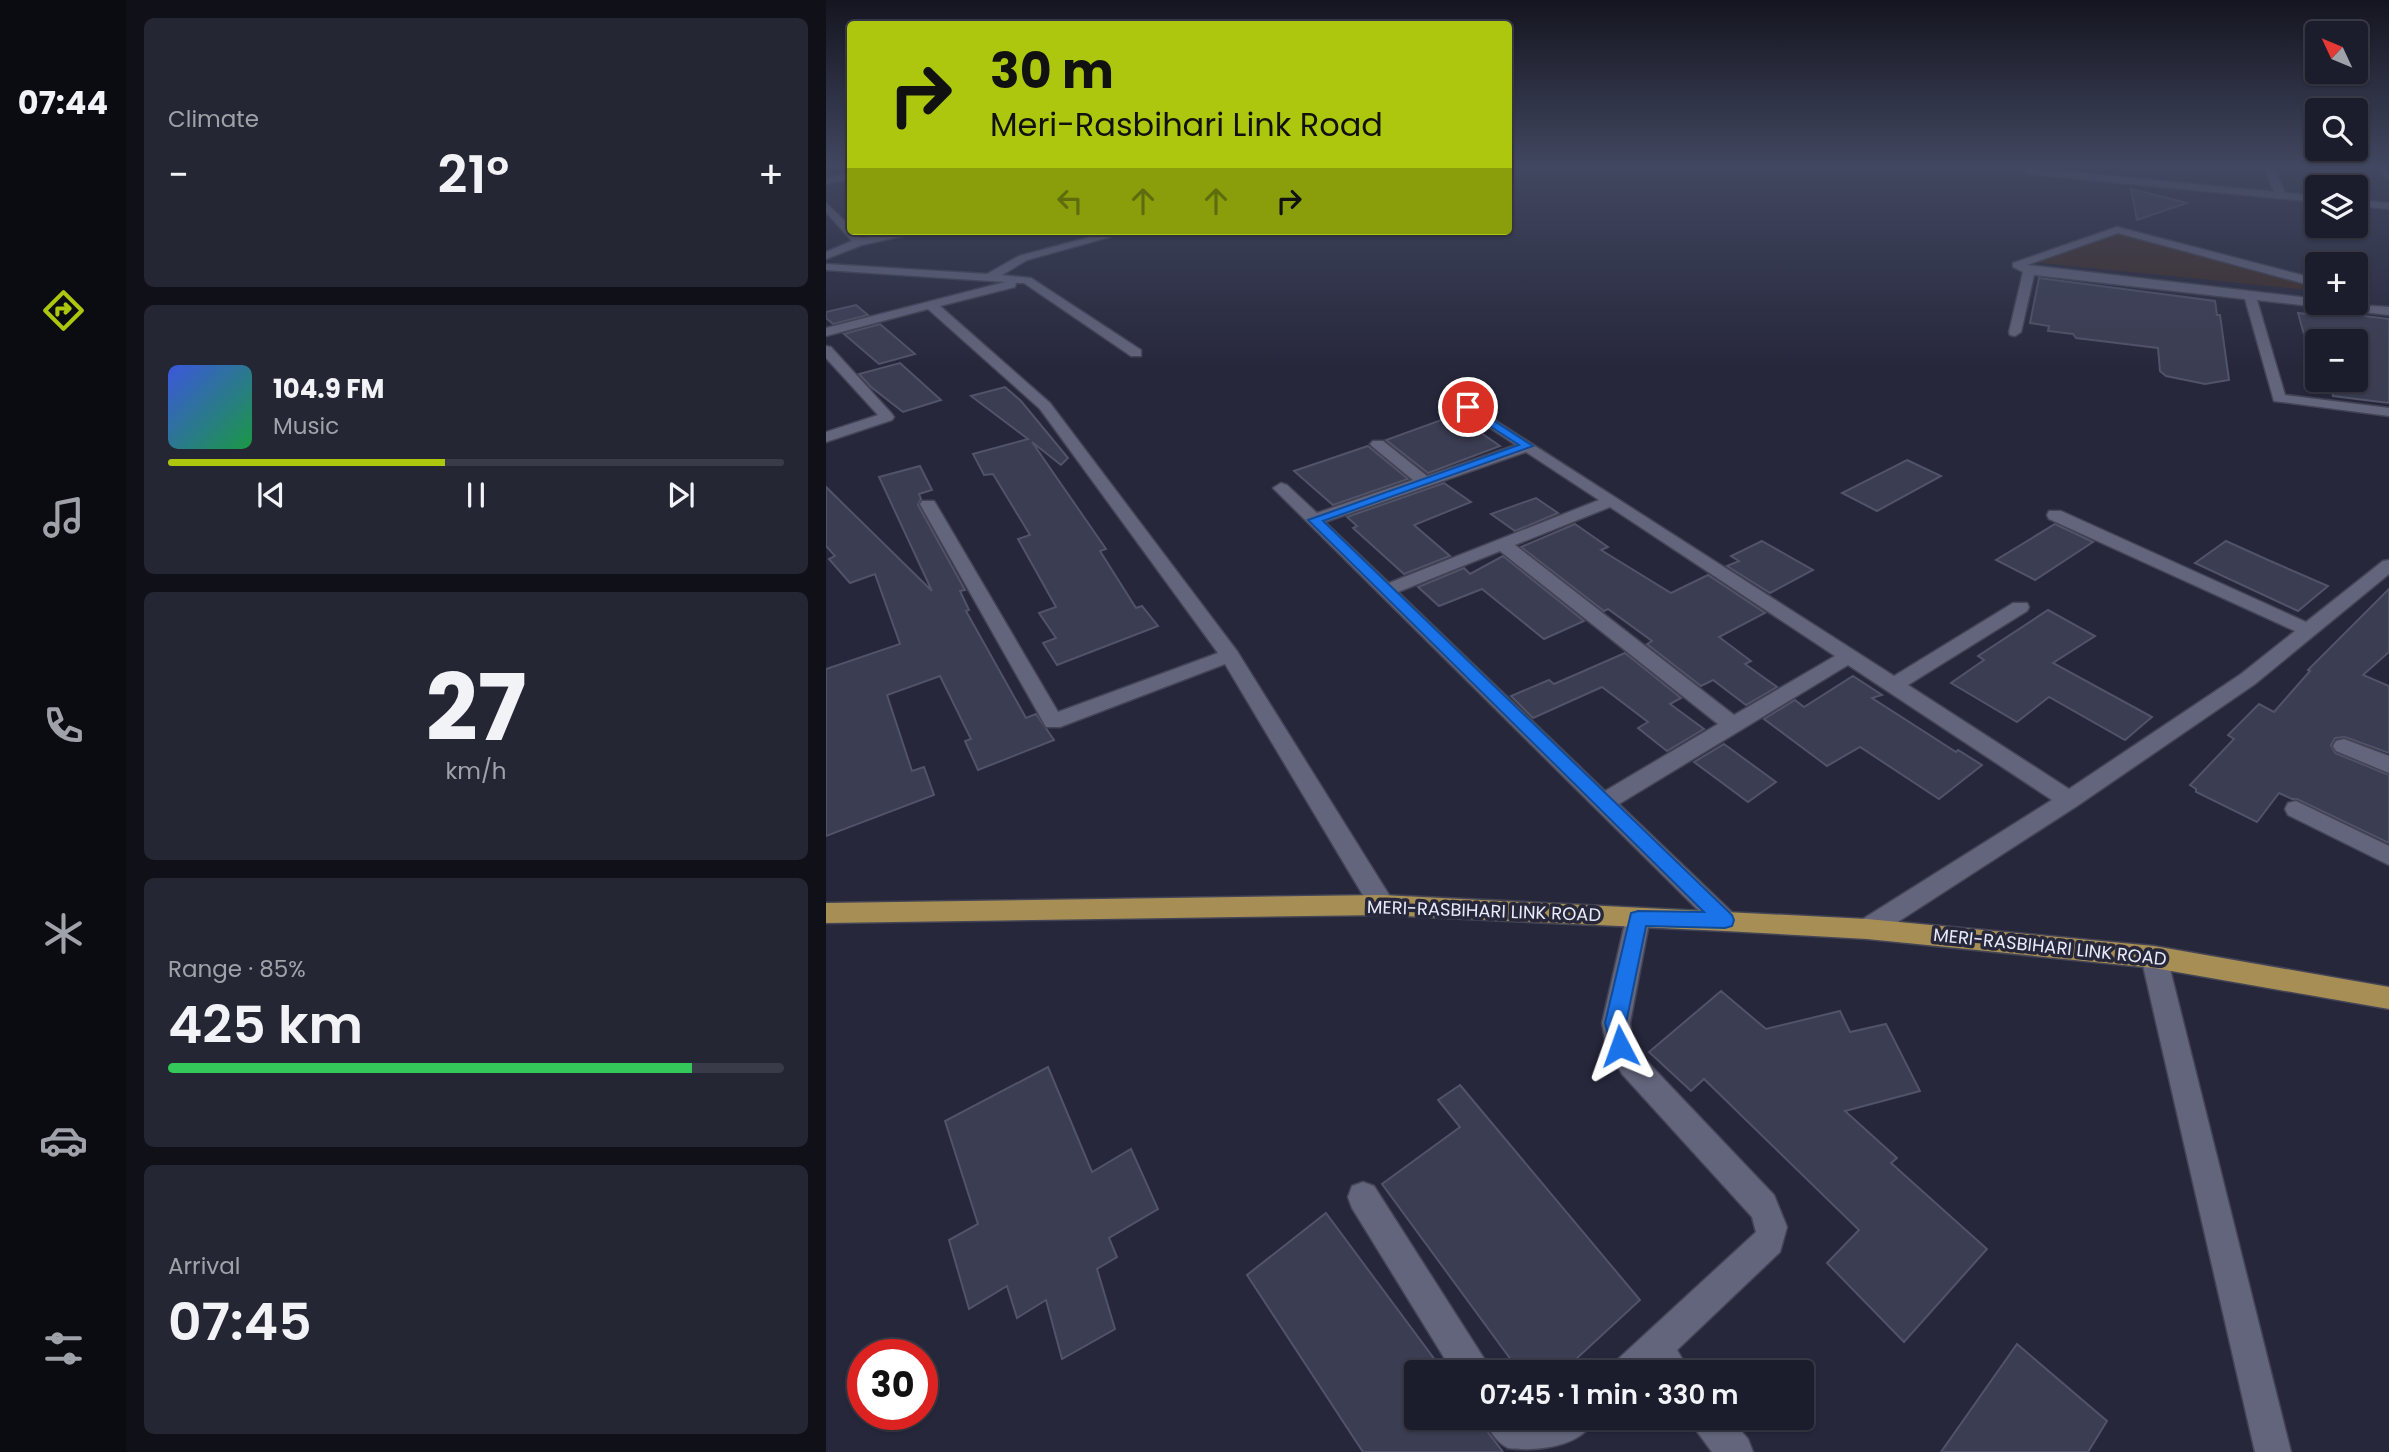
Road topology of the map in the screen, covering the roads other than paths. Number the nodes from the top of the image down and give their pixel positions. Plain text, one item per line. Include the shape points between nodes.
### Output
1 (2106, 234) edge
2 (2131, 234) edge
3 (853, 235) edge
4 (897, 235) edge
5 (1111, 235) edge
6 (859, 242) junction
7 (826, 256) edge
8 (826, 267) edge
9 (2029, 271) junction
10 (991, 276) junction
11 (1027, 280) junction
12 (2305, 280) edge
13 (2250, 296) junction
14 (2368, 296) edge
15 (2389, 302) edge
16 (930, 305) junction
17 (2389, 312) edge
18 (826, 332) edge
19 (2015, 332) dead end
20 (826, 350) edge
21 (1136, 353) dead end
22 (1468, 407) dead end
23 (2389, 412) edge
24 (826, 437) edge
25 (1378, 444) dead end
26 (1528, 446) junction
27 (1425, 482) junction
28 (1281, 488) dead end
29 (1611, 501) junction
30 (928, 504) dead end
31 (2055, 515) dead end
32 (1314, 520) junction
33 (1503, 544) junction
34 (2389, 565) edge
35 (1387, 590) junction
36 (2020, 607) dead end
37 (2308, 630) junction
38 (1230, 655) junction
39 (1849, 656) junction
40 (1893, 685) junction
41 (1733, 725) junction
42 (2344, 746) dead end
43 (2389, 765) edge
44 (2069, 800) junction
45 (1604, 802) junction
46 (2296, 809) dead end
47 (2389, 856) edge
48 (1382, 905) junction
49 (826, 913) edge
50 (1638, 918) junction
51 (1725, 920) junction
52 (1867, 929) junction
53 (2154, 957) junction
54 (2389, 998) edge
55 (1363, 1197) dead end
56 (1466, 1360) edge
57 (1664, 1360) edge
58 (1511, 1430) edge
59 (1562, 1430) edge
60 (1718, 1430) edge
61 (2274, 1451) edge
62 (1735, 1452) edge

1 - 9 street via 2017,265
2 - 12 street
3 - 6 street
4 - 6 street
5 - 10 street via 1023,258
6 - 7 street
8 - 10 street
9 - 13 street
9 - 19 street
10 - 11 street
11 - 16 street
11 - 21 street
13 - 17 street
13 - 23 street via 2279,398
14 - 15 street
16 - 18 street
16 - 38 street via 1045,406
20 - 24 street via 887,417
22 - 26 street
25 - 27 street
26 - 27 street
26 - 29 street
27 - 32 street
28 - 32 street
29 - 33 street
29 - 39 street
30 - 38 street via 1053,722
31 - 37 street
32 - 35 street
33 - 35 street
33 - 41 street
34 - 37 street
35 - 45 street
36 - 40 street
37 - 44 street via 2248,679
38 - 48 street
39 - 40 street
39 - 41 street
40 - 44 street
41 - 45 street
42 - 43 street
44 - 52 street
45 - 51 street
46 - 47 street
48 - 49 main road, MERI-RASBIHARI LINK ROAD
48 - 50 main road, MERI-RASBIHARI LINK ROAD
50 - 51 main road, MERI-RASBIHARI LINK ROAD
50 - 57 street via 1615,1023 1620,1046 1632,1065 1763,1206 1773,1232
51 - 52 main road, MERI-RASBIHARI LINK ROAD
52 - 53 main road, MERI-RASBIHARI LINK ROAD
53 - 54 main road, MERI-RASBIHARI LINK ROAD
53 - 61 street
55 - 56 street
58 - 59 street via 1527,1440 1543,1440
60 - 62 street

